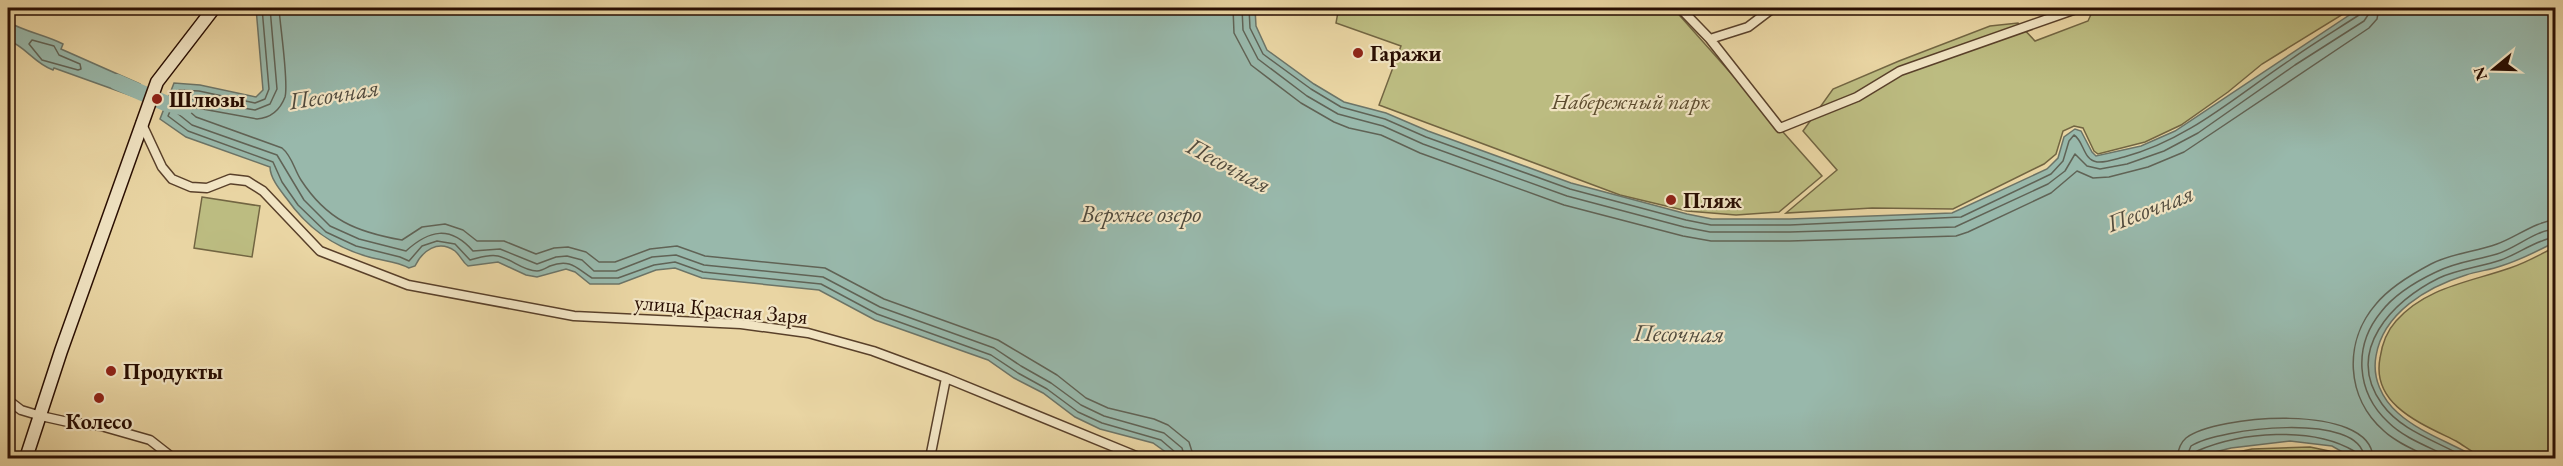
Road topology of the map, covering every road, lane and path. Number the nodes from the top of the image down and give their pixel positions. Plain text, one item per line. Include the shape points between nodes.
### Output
1 (214, 8) edge
2 (1680, 8) edge
3 (1773, 8) edge
4 (2079, 8) edge
5 (1710, 39) junction
6 (143, 116) junction
7 (946, 378) junction
8 (8, 400) edge
9 (41, 416) junction
10 (26, 459) edge
11 (173, 459) edge
12 (930, 459) edge
13 (1142, 459) edge

1 - 6 main road via 157,82
2 - 5 street
3 - 5 street via 1748,27
4 - 5 street via 1900,71 1857,97 1780,128
6 - 7 street, улица Красная Заря via 162,167 172,179 191,187 207,188 230,179 247,180 263,191 320,251 408,285 574,316 741,324 808,333 873,351
6 - 9 main road
7 - 12 street
7 - 13 street, улица Красная Заря
8 - 9 street via 21,410
9 - 10 main road
9 - 11 street via 101,426 150,440

